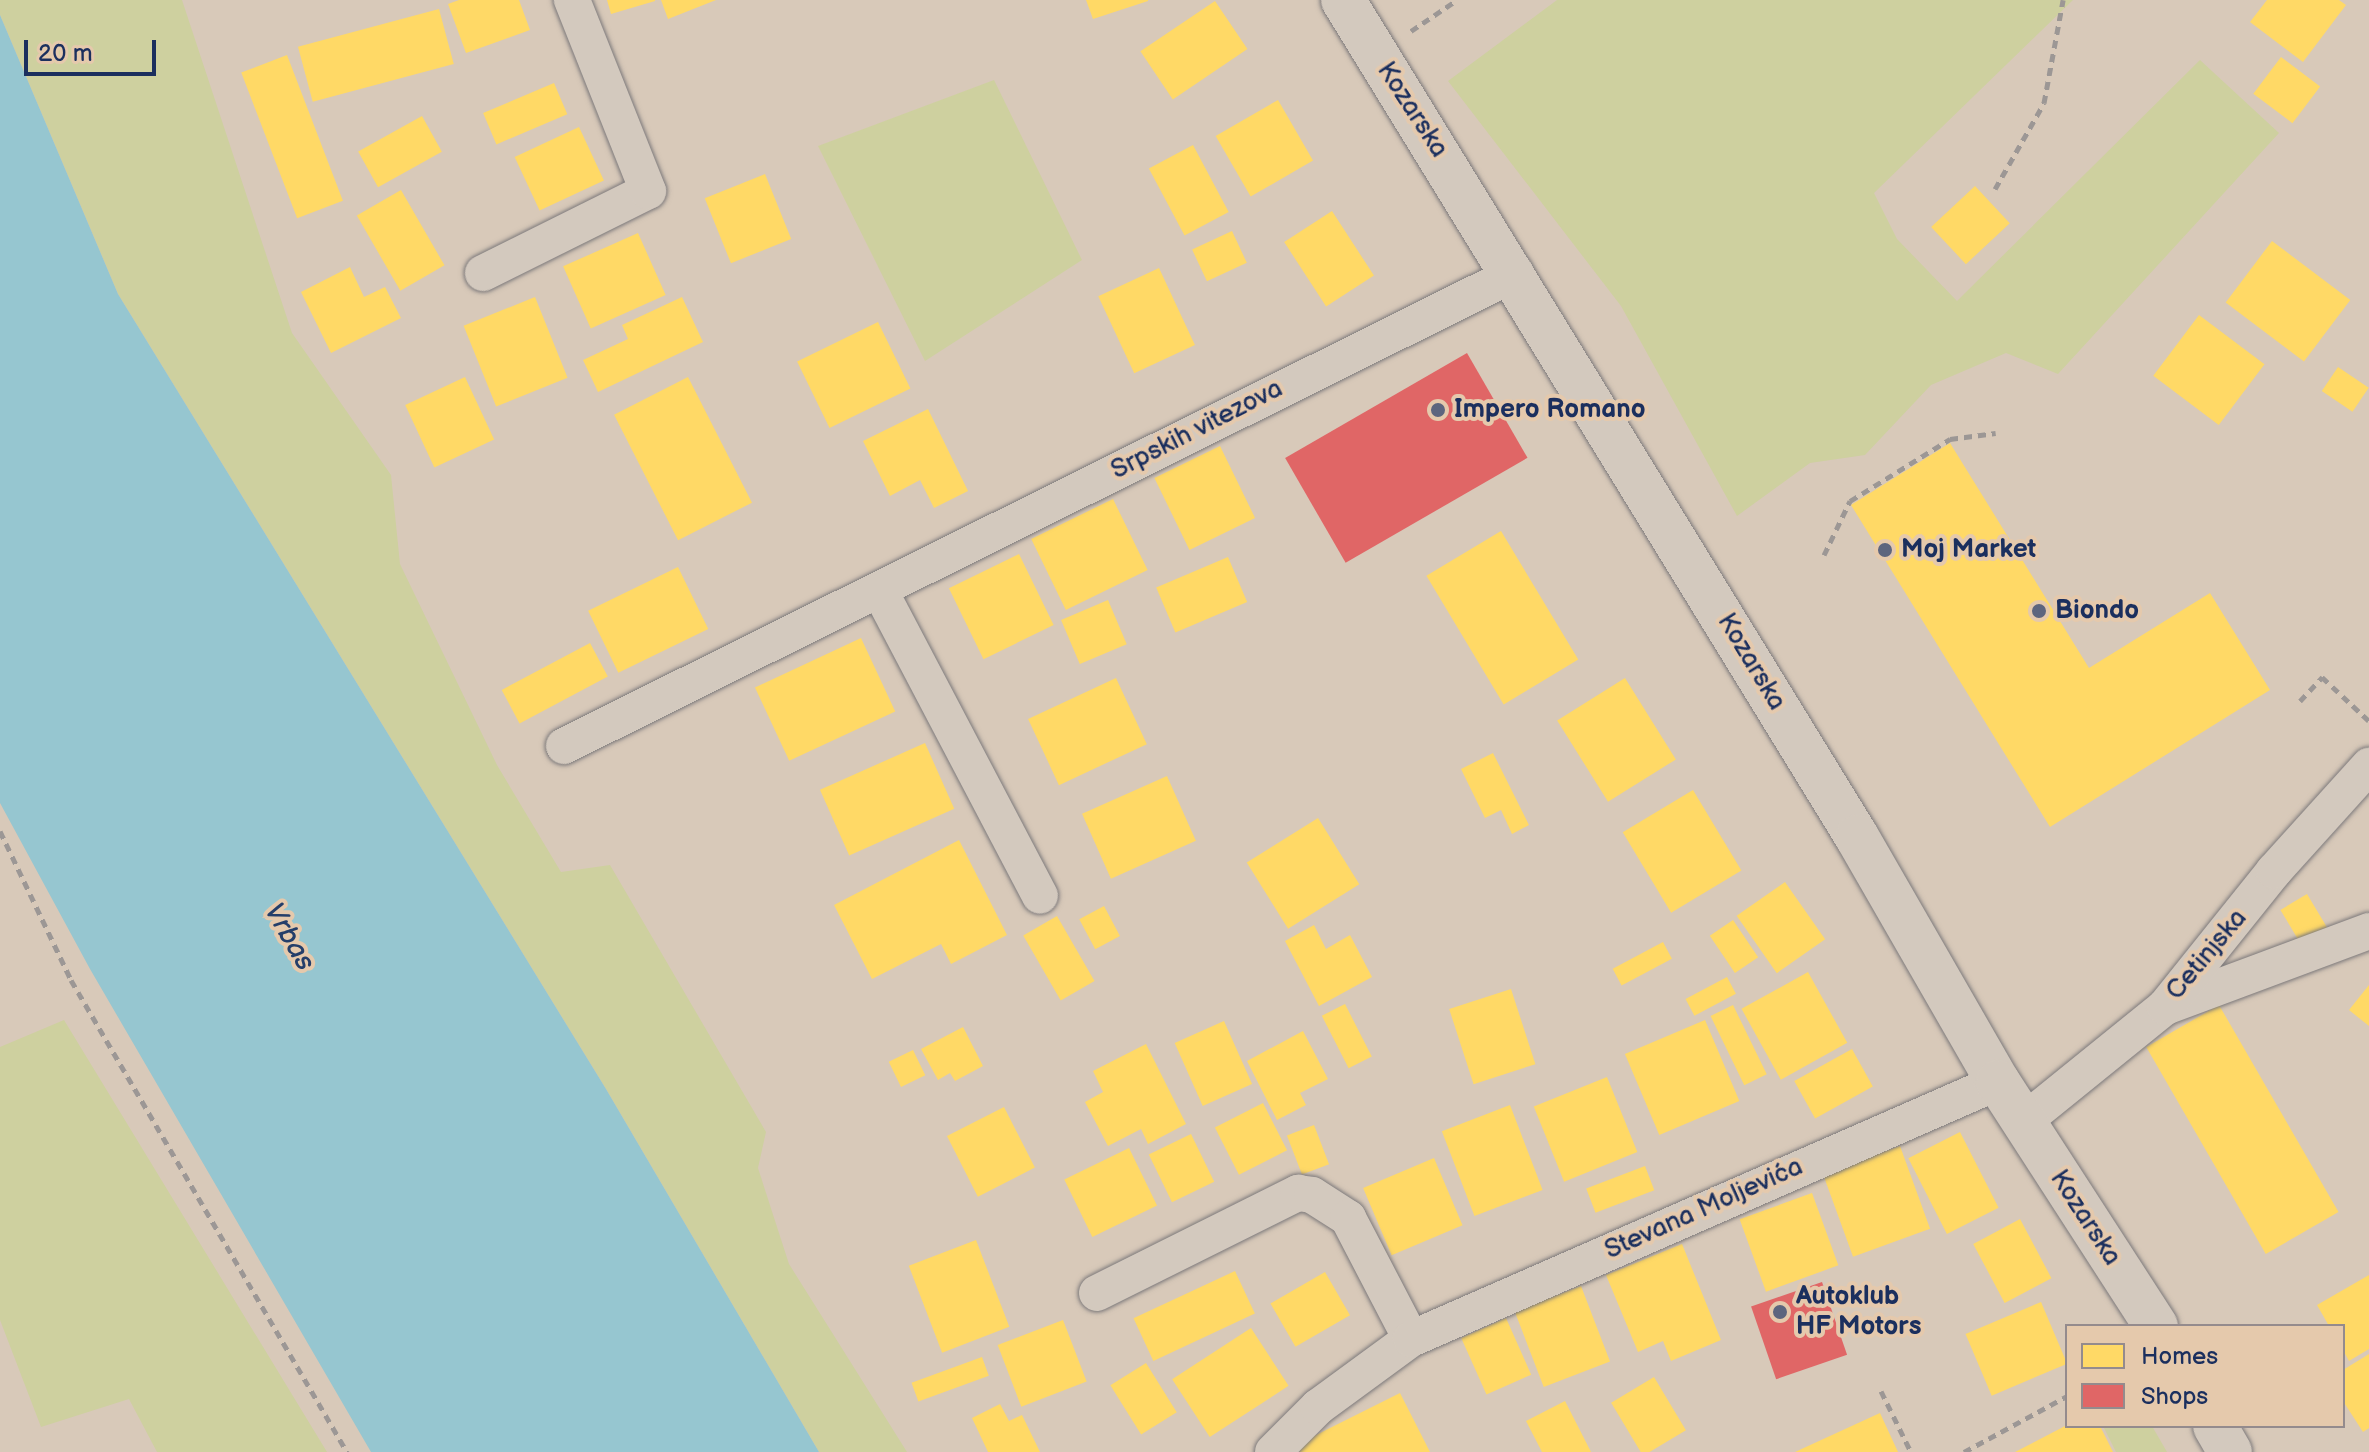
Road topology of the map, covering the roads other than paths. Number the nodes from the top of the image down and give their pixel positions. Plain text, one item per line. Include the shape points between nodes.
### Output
1 (572, 0) edge
2 (1343, 0) edge
3 (483, 273) dead end
4 (1516, 273) junction
5 (880, 591) junction
6 (564, 746) dead end
7 (2369, 766) edge
8 (1040, 896) dead end
9 (2369, 931) edge
10 (2165, 1007) junction
11 (1998, 1082) junction
12 (2023, 1122) junction
13 (1097, 1293) dead end
14 (2155, 1324) edge
15 (1411, 1339) junction
16 (2216, 1428) edge
17 (1273, 1452) edge
18 (2230, 1452) edge

1 - 3 street via 648,191
2 - 4 main road, Kozarska
4 - 5 street, Srpskih vitezova
4 - 11 main road, Kozarska via 1857,837
5 - 6 street, Srpskih vitezova
5 - 8 street
7 - 10 street, Cetinjska via 2274,871
9 - 10 street
10 - 12 street, Cetinjska
11 - 12 main road, Kozarska
11 - 15 street, Stevana Moljevića
12 - 14 main road, Kozarska
13 - 15 street via 1298,1193 1312,1195 1348,1218
15 - 17 street, Stevana Moljevića via 1318,1407
16 - 18 main road

